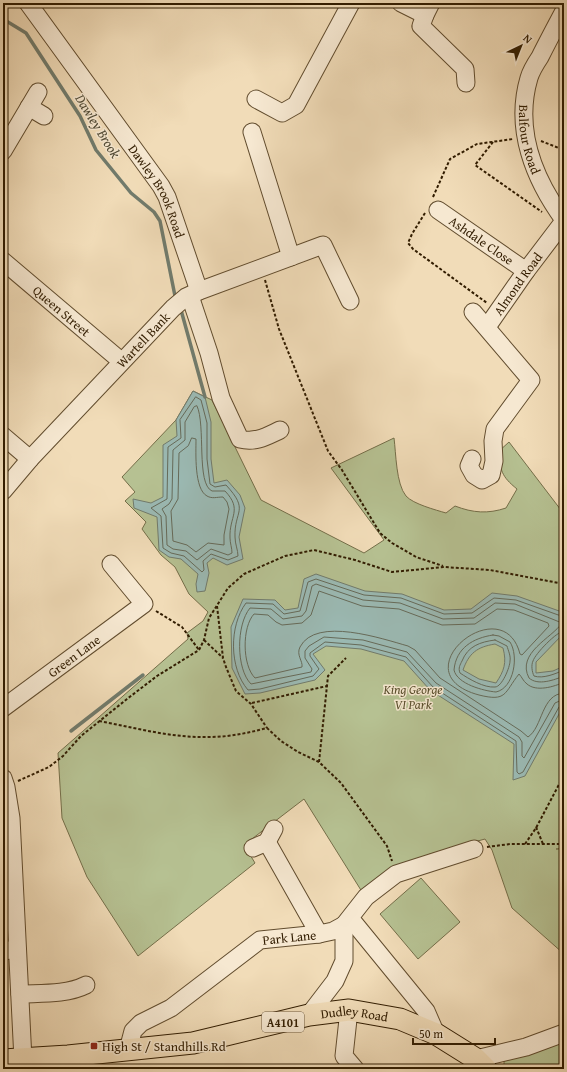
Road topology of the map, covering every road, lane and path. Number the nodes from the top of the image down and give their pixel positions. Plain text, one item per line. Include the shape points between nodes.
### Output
1 (28, 3) edge
2 (351, 3) edge
3 (401, 3) edge
4 (428, 9) edge
5 (564, 11) edge
6 (466, 83) dead end
7 (38, 92) dead end
8 (256, 99) dead end
9 (29, 107) junction
10 (44, 116) dead end
11 (252, 132) dead end
12 (526, 136) junction
13 (493, 141) junction
14 (564, 150) edge
15 (3, 151) edge
16 (432, 207) junction
17 (562, 218) edge
18 (291, 257) junction
19 (3, 261) edge
20 (262, 267) junction
21 (526, 271) junction
22 (194, 293) junction
23 (350, 301) dead end
24 (498, 311) junction
25 (473, 312) dead end
26 (486, 327) junction
27 (121, 361) junction
28 (280, 430) dead end
29 (3, 436) edge
30 (30, 459) junction
31 (472, 459) dead end
32 (3, 491) edge
33 (111, 564) dead end
34 (444, 567) junction
35 (564, 584) edge
36 (144, 604) junction
37 (217, 606) junction
38 (204, 640) junction
39 (199, 650) junction
40 (223, 658) junction
41 (346, 658) dead end
42 (327, 686) junction
43 (251, 704) junction
44 (3, 708) edge
45 (99, 721) junction
46 (267, 728) junction
47 (319, 762) junction
48 (564, 775) edge
49 (5, 783) edge
50 (536, 827) junction
51 (265, 840) dead end
52 (525, 844) junction
53 (543, 844) junction
54 (564, 844) edge
55 (474, 849) joint
56 (396, 874) junction
57 (344, 925) junction
58 (319, 934) junction
59 (10, 950) edge
60 (86, 985) dead end
61 (20, 994) junction
62 (349, 1010) junction
63 (309, 1015) junction
64 (564, 1033) edge
65 (436, 1034) junction
66 (128, 1050) junction
67 (13, 1060) edge
68 (68, 1063) edge
69 (481, 1064) edge
70 (355, 1069) edge

1 - 22 street, Dawley Brook Road via 168,197
2 - 8 street via 296,105 282,113
3 - 4 street
4 - 6 street via 422,26 465,68
5 - 12 street, Balfour Road via 529,77 524,119
7 - 9 street
9 - 10 street
9 - 15 street
11 - 18 street
12 - 13 path
12 - 14 path
12 - 17 street, Balfour Road via 528,151 538,180
13 - 16 path via 477,144 450,159
13 - 17 path via 475,165 540,212
16 - 21 street, Ashdale Close
16 - 24 path via 408,243
17 - 21 street, Almond Road
18 - 20 street, Wartell Bank
18 - 23 street, Wartell Bank via 323,245
19 - 27 street, Queen Street
20 - 22 street, Wartell Bank
20 - 34 path via 279,329 328,451 345,474 380,533 416,557
21 - 24 street, Almond Road
22 - 27 street, Wartell Bank via 172,308
22 - 28 street, Dawley Brook Road via 221,398 240,439 261,439
24 - 26 street, Almond Road
25 - 26 street, Almond Road
26 - 31 street, Almond Road via 531,380 495,429 491,475 482,480 474,476 469,466
27 - 30 street, Wartell Bank
29 - 30 street
30 - 32 street, Wartell Bank
33 - 36 street
34 - 35 path via 490,570
34 - 37 path via 392,572 314,550 285,556 244,574 228,588
36 - 39 path via 182,627
36 - 44 street, Green Lane
37 - 38 path via 210,618
37 - 40 path
38 - 39 path
38 - 40 path
39 - 45 path via 157,676
40 - 43 path via 236,691
41 - 42 path via 328,676
42 - 43 path
42 - 47 path
43 - 46 path
45 - 46 path via 174,735 210,737 245,734
45 - 49 path via 49,766
46 - 47 path via 280,741
47 - 56 path via 341,783 387,846
48 - 50 path
49 - 59 street via 11,818
50 - 52 path
50 - 53 path
51 - 58 street
52 - 53 path
52 - 55 path
53 - 54 path
55 - 56 street
56 - 57 street via 366,897
57 - 58 street, Park Lane
57 - 63 street via 344,961 335,981
57 - 65 street via 355,924 426,1012
58 - 66 street, Park Lane via 260,940 171,1008 141,1023 133,1031
59 - 61 street
60 - 61 street via 77,990 63,992
61 - 67 street
62 - 63 main road, Dudley Road / A4101
62 - 65 main road, Dudley Road / A4101 via 400,1019
62 - 70 street via 344,1056
63 - 66 main road, Dudley Road / A4101 via 193,1043
64 - 69 street
65 - 69 main road, Dudley Road / A4101
66 - 68 main road, Dudley Road / A4101
67 - 68 main road, A4101

